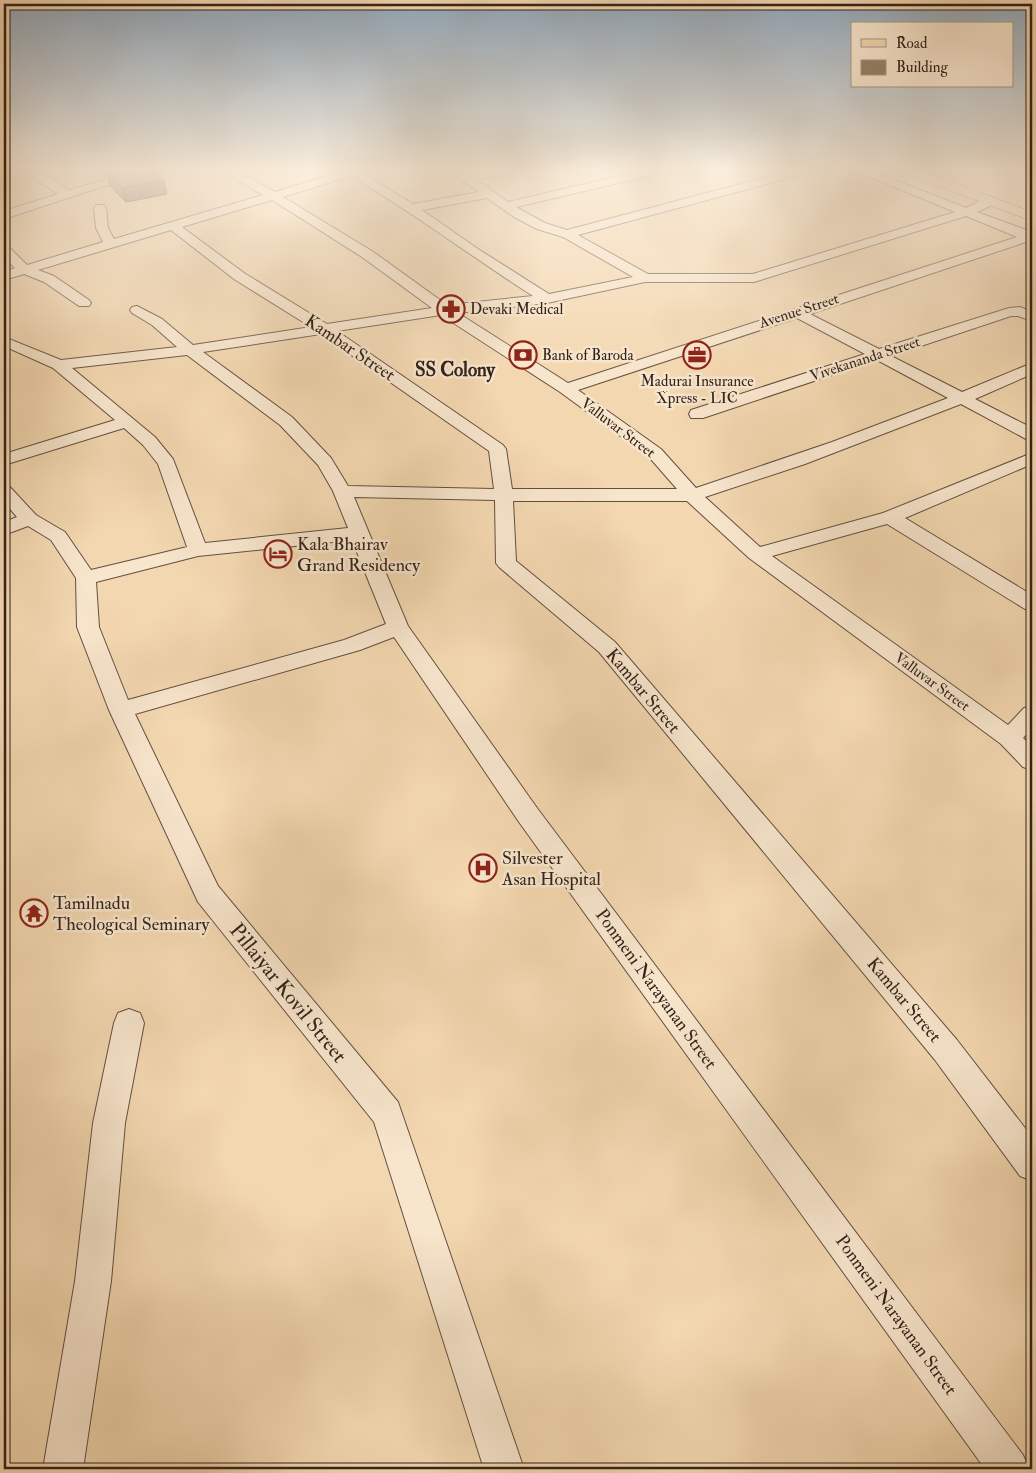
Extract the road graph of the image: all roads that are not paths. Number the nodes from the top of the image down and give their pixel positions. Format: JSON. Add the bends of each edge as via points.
{"nodes":[{"id":1,"x":107,"y":238,"type":"edge"},
{"id":2,"x":130,"y":238,"type":"edge"},
{"id":3,"x":189,"y":238,"type":"edge"},
{"id":4,"x":341,"y":238,"type":"edge"},
{"id":5,"x":453,"y":238,"type":"edge"},
{"id":6,"x":574,"y":238,"type":"edge"},
{"id":7,"x":885,"y":238,"type":"edge"},
{"id":8,"x":1029,"y":238,"type":"edge"},
{"id":9,"x":110,"y":244,"type":"junction"},
{"id":10,"x":4,"y":250,"type":"edge"},
{"id":11,"x":24,"y":270,"type":"junction"},
{"id":12,"x":4,"y":276,"type":"edge"},
{"id":13,"x":644,"y":278,"type":"junction"},
{"id":14,"x":547,"y":299,"type":"junction"},
{"id":15,"x":84,"y":302,"type":"dead end"},
{"id":16,"x":138,"y":310,"type":"dead end"},
{"id":17,"x":444,"y":310,"type":"junction"},
{"id":18,"x":796,"y":312,"type":"junction"},
{"id":19,"x":1032,"y":317,"type":"edge"},
{"id":20,"x":324,"y":328,"type":"junction"},
{"id":21,"x":7,"y":346,"type":"edge"},
{"id":22,"x":190,"y":350,"type":"junction"},
{"id":23,"x":878,"y":354,"type":"junction"},
{"id":24,"x":59,"y":365,"type":"junction"},
{"id":25,"x":1032,"y":368,"type":"edge"},
{"id":26,"x":566,"y":389,"type":"junction"},
{"id":27,"x":965,"y":398,"type":"junction"},
{"id":28,"x":697,"y":414,"type":"dead end"},
{"id":29,"x":127,"y":422,"type":"junction"},
{"id":30,"x":1032,"y":435,"type":"edge"},
{"id":31,"x":1032,"y":458,"type":"edge"},
{"id":32,"x":4,"y":460,"type":"edge"},
{"id":33,"x":342,"y":491,"type":"junction"},
{"id":34,"x":4,"y":492,"type":"edge"},
{"id":35,"x":504,"y":495,"type":"junction"},
{"id":36,"x":692,"y":495,"type":"junction"},
{"id":37,"x":890,"y":517,"type":"junction"},
{"id":38,"x":16,"y":524,"type":"edge"},
{"id":39,"x":360,"y":533,"type":"junction"},
{"id":40,"x":198,"y":550,"type":"junction"},
{"id":41,"x":756,"y":554,"type":"junction"},
{"id":42,"x":86,"y":578,"type":"junction"},
{"id":43,"x":1032,"y":604,"type":"edge"},
{"id":44,"x":398,"y":627,"type":"junction"},
{"id":45,"x":121,"y":710,"type":"junction"},
{"id":46,"x":1032,"y":714,"type":"edge"},
{"id":47,"x":1009,"y":738,"type":"junction"},
{"id":48,"x":1032,"y":760,"type":"edge"},
{"id":49,"x":130,"y":1023,"type":"dead end"},
{"id":50,"x":1032,"y":1164,"type":"edge"},
{"id":51,"x":63,"y":1469,"type":"edge"},
{"id":52,"x":504,"y":1469,"type":"edge"},
{"id":53,"x":1009,"y":1469,"type":"edge"}],
"edges":[{"from":1,"to":9,"type":"street"},
{"from":2,"to":9,"type":"street"},
{"from":3,"to":20,"type":"street","name":"Kambar Street","via":[[239,276]]},
{"from":4,"to":17,"type":"street","name":"Valluvar Street"},
{"from":5,"to":14,"type":"street"},
{"from":6,"to":13,"type":"street"},
{"from":7,"to":13,"type":"street","via":[[754,278]]},
{"from":8,"to":18,"type":"street","name":"Avenue Street"},
{"from":9,"to":11,"type":"street"},
{"from":10,"to":11,"type":"street"},
{"from":11,"to":12,"type":"street"},
{"from":11,"to":15,"type":"street","via":[[49,279]]},
{"from":13,"to":14,"type":"street"},
{"from":14,"to":17,"type":"street"},
{"from":16,"to":22,"type":"street","name":"Ponmeni Narayanan Street"},
{"from":17,"to":20,"type":"street"},
{"from":17,"to":26,"type":"street","name":"Valluvar Street"},
{"from":18,"to":23,"type":"street"},
{"from":18,"to":26,"type":"street","name":"Avenue Street"},
{"from":19,"to":23,"type":"street","name":"Vivekananda Street","via":[[1020,311],[1009,312]]},
{"from":20,"to":22,"type":"street"},
{"from":20,"to":35,"type":"street","name":"Kambar Street","via":[[496,449]]},
{"from":21,"to":24,"type":"street"},
{"from":22,"to":24,"type":"street"},
{"from":22,"to":33,"type":"street","name":"Ponmeni Narayanan Street","via":[[286,421],[325,462]]},
{"from":23,"to":27,"type":"street"},
{"from":23,"to":28,"type":"street","name":"Vivekananda Street"},
{"from":24,"to":29,"type":"street"},
{"from":25,"to":27,"type":"street"},
{"from":26,"to":36,"type":"street","name":"Valluvar Street","via":[[655,453]]},
{"from":27,"to":30,"type":"street"},
{"from":27,"to":36,"type":"street","via":[[883,430]]},
{"from":29,"to":32,"type":"street"},
{"from":29,"to":40,"type":"street","via":[[150,441],[168,463]]},
{"from":31,"to":37,"type":"street"},
{"from":33,"to":35,"type":"street"},
{"from":33,"to":39,"type":"street","name":"Ponmeni Narayanan Street"},
{"from":34,"to":38,"type":"street"},
{"from":35,"to":36,"type":"street"},
{"from":35,"to":50,"type":"street","name":"Kambar Street","via":[[506,563],[607,647],[946,1050]]},
{"from":36,"to":41,"type":"street","name":"Valluvar Street"},
{"from":37,"to":41,"type":"street"},
{"from":37,"to":43,"type":"street"},
{"from":38,"to":42,"type":"street","via":[[58,536]]},
{"from":39,"to":40,"type":"street"},
{"from":39,"to":44,"type":"street","name":"Ponmeni Narayanan Street"},
{"from":40,"to":42,"type":"street"},
{"from":41,"to":47,"type":"street","name":"Valluvar Street"},
{"from":42,"to":45,"type":"street","name":"Pillaiyar Kovil Street","via":[[88,628]]},
{"from":44,"to":45,"type":"street","via":[[352,645]]},
{"from":44,"to":53,"type":"street","name":"Ponmeni Narayanan Street","via":[[528,815]]},
{"from":45,"to":52,"type":"street","name":"Pillaiyar Kovil Street","via":[[208,894],[387,1113]]},
{"from":46,"to":47,"type":"street"},
{"from":47,"to":48,"type":"street","name":"Valluvar Street"},
{"from":49,"to":51,"type":"street","via":[[109,1124],[93,1281]]}]}
